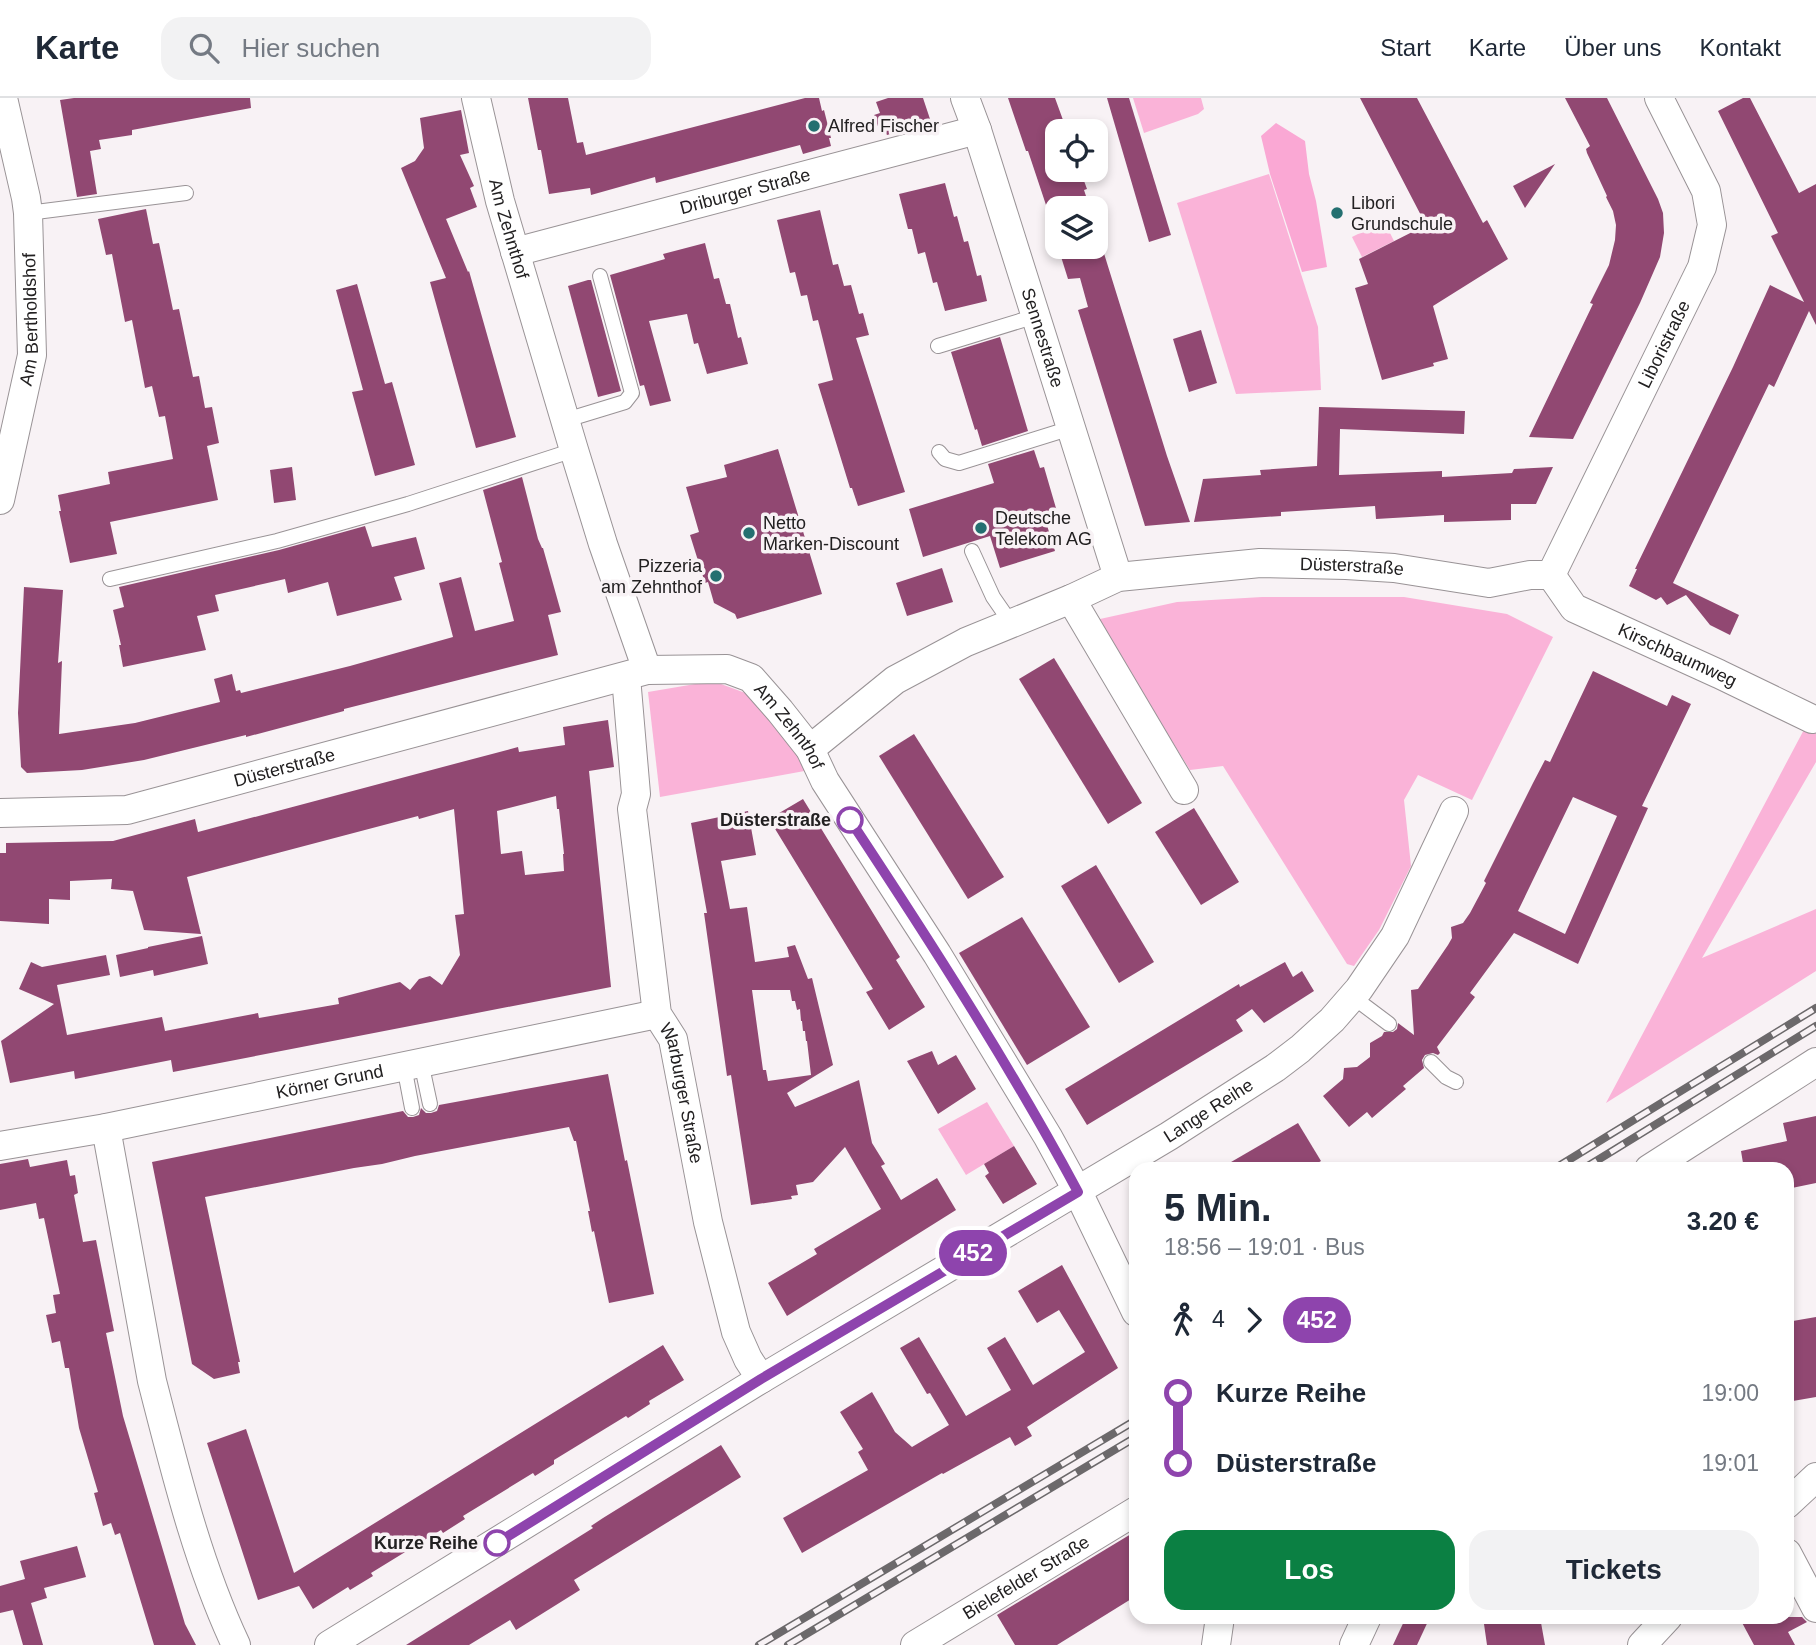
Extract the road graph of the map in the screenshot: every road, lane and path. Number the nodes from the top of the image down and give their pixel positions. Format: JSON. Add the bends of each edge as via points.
{"nodes":[{"id":1,"x":4,"y":98,"type":"edge"},
{"id":2,"x":476,"y":98,"type":"edge"},
{"id":3,"x":965,"y":98,"type":"edge"},
{"id":4,"x":1667,"y":101,"type":"edge"},
{"id":5,"x":977,"y":130,"type":"junction"},
{"id":6,"x":186,"y":193,"type":"dead end"},
{"id":7,"x":28,"y":213,"type":"junction"},
{"id":8,"x":515,"y":252,"type":"junction"},
{"id":9,"x":600,"y":276,"type":"dead end"},
{"id":10,"x":1036,"y":316,"type":"junction"},
{"id":11,"x":938,"y":346,"type":"dead end"},
{"id":12,"x":566,"y":420,"type":"junction"},
{"id":13,"x":1071,"y":428,"type":"junction"},
{"id":14,"x":574,"y":450,"type":"junction"},
{"id":15,"x":939,"y":452,"type":"dead end"},
{"id":16,"x":0,"y":500,"type":"edge"},
{"id":17,"x":972,"y":551,"type":"dead end"},
{"id":18,"x":1551,"y":575,"type":"junction"},
{"id":19,"x":1118,"y":578,"type":"junction"},
{"id":20,"x":110,"y":579,"type":"dead end"},
{"id":21,"x":1071,"y":599,"type":"junction"},
{"id":22,"x":1012,"y":623,"type":"junction"},
{"id":23,"x":636,"y":673,"type":"junction"},
{"id":24,"x":1814,"y":720,"type":"edge"},
{"id":25,"x":810,"y":749,"type":"junction"},
{"id":26,"x":1184,"y":790,"type":"dead end"},
{"id":27,"x":1454,"y":811,"type":"dead end"},
{"id":28,"x":0,"y":813,"type":"edge"},
{"id":29,"x":1353,"y":997,"type":"junction"},
{"id":30,"x":657,"y":1014,"type":"junction"},
{"id":31,"x":1389,"y":1024,"type":"dead end"},
{"id":32,"x":1431,"y":1062,"type":"dead end"},
{"id":33,"x":1816,"y":1062,"type":"edge"},
{"id":34,"x":412,"y":1064,"type":"junction"},
{"id":35,"x":1457,"y":1082,"type":"dead end"},
{"id":36,"x":430,"y":1104,"type":"dead end"},
{"id":37,"x":412,"y":1108,"type":"dead end"},
{"id":38,"x":106,"y":1128,"type":"junction"},
{"id":39,"x":0,"y":1146,"type":"edge"},
{"id":40,"x":1660,"y":1162,"type":"edge"},
{"id":41,"x":1078,"y":1192,"type":"junction"},
{"id":42,"x":1129,"y":1298,"type":"edge"},
{"id":43,"x":761,"y":1379,"type":"junction"},
{"id":44,"x":1816,"y":1477,"type":"edge"},
{"id":45,"x":1794,"y":1497,"type":"edge"},
{"id":46,"x":1129,"y":1515,"type":"edge"},
{"id":47,"x":1794,"y":1566,"type":"edge"},
{"id":48,"x":1816,"y":1608,"type":"edge"},
{"id":49,"x":1219,"y":1624,"type":"edge"},
{"id":50,"x":1364,"y":1624,"type":"edge"},
{"id":51,"x":1662,"y":1624,"type":"edge"},
{"id":52,"x":236,"y":1645,"type":"edge"},
{"id":53,"x":329,"y":1645,"type":"edge"},
{"id":54,"x":915,"y":1645,"type":"edge"},
{"id":55,"x":1216,"y":1645,"type":"edge"},
{"id":56,"x":1354,"y":1645,"type":"edge"},
{"id":57,"x":1642,"y":1645,"type":"edge"}],
"edges":[{"from":1,"to":7,"type":"street","name":"Am Bertholdshof"},
{"from":2,"to":8,"type":"street","name":"Am Zehnthof"},
{"from":3,"to":5,"type":"street","name":"Sennestraße"},
{"from":4,"to":18,"type":"street","name":"Liboristraße","via":[[1706,191],[1712,225],[1702,267]]},
{"from":5,"to":8,"type":"street","name":"Driburger Straße"},
{"from":5,"to":10,"type":"street","name":"Sennestraße"},
{"from":6,"to":7,"type":"lane"},
{"from":7,"to":16,"type":"street","name":"Am Bertholdshof","via":[[32,355]]},
{"from":8,"to":12,"type":"street","name":"Am Zehnthof"},
{"from":9,"to":12,"type":"lane","via":[[632,393],[625,402]]},
{"from":10,"to":11,"type":"lane"},
{"from":10,"to":13,"type":"street","name":"Sennestraße"},
{"from":12,"to":14,"type":"street","name":"Am Zehnthof"},
{"from":13,"to":15,"type":"lane","via":[[959,463]]},
{"from":13,"to":19,"type":"street","name":"Sennestraße"},
{"from":14,"to":20,"type":"lane","via":[[277,541]]},
{"from":14,"to":23,"type":"street","name":"Am Zehnthof"},
{"from":17,"to":22,"type":"lane","via":[[993,597]]},
{"from":18,"to":19,"type":"street","name":"Düsterstraße","via":[[1489,583],[1394,568],[1260,563]]},
{"from":18,"to":24,"type":"street","name":"Kirschbaumweg","via":[[1574,608]]},
{"from":19,"to":21,"type":"street","name":"Düsterstraße"},
{"from":21,"to":22,"type":"street","name":"Düsterstraße"},
{"from":21,"to":26,"type":"street"},
{"from":22,"to":25,"type":"street","name":"Düsterstraße","via":[[895,680]]},
{"from":23,"to":25,"type":"street","name":"Am Zehnthof","via":[[727,669],[751,678]]},
{"from":23,"to":28,"type":"street","name":"Düsterstraße","via":[[127,810]]},
{"from":23,"to":30,"type":"street","name":"Warburger Straße","via":[[636,794],[632,809]]},
{"from":25,"to":41,"type":"street","name":"Am Zehnthof","via":[[825,781],[937,954]]},
{"from":27,"to":29,"type":"street","name":"Lange Reihe","via":[[1395,936]]},
{"from":29,"to":31,"type":"lane"},
{"from":29,"to":41,"type":"street","name":"Lange Reihe","via":[[1275,1068]]},
{"from":30,"to":34,"type":"street","name":"Körner Grund"},
{"from":30,"to":43,"type":"street","name":"Warburger Straße","via":[[673,1039],[708,1222],[736,1332]]},
{"from":32,"to":35,"type":"lane"},
{"from":33,"to":40,"type":"street"},
{"from":34,"to":36,"type":"lane"},
{"from":34,"to":37,"type":"lane"},
{"from":34,"to":38,"type":"street","name":"Körner Grund"},
{"from":38,"to":39,"type":"street","name":"Körner Grund"},
{"from":38,"to":52,"type":"street","via":[[157,1401],[194,1536]]},
{"from":41,"to":42,"type":"street","name":"Am Zehnthof"},
{"from":41,"to":43,"type":"street","name":"Lange Reihe"},
{"from":43,"to":53,"type":"street","name":"Lange Reihe"},
{"from":44,"to":45,"type":"street"},
{"from":46,"to":54,"type":"street","name":"Bielefelder Straße"},
{"from":47,"to":48,"type":"street"},
{"from":49,"to":55,"type":"street"},
{"from":50,"to":56,"type":"street"},
{"from":51,"to":57,"type":"street"}]}
